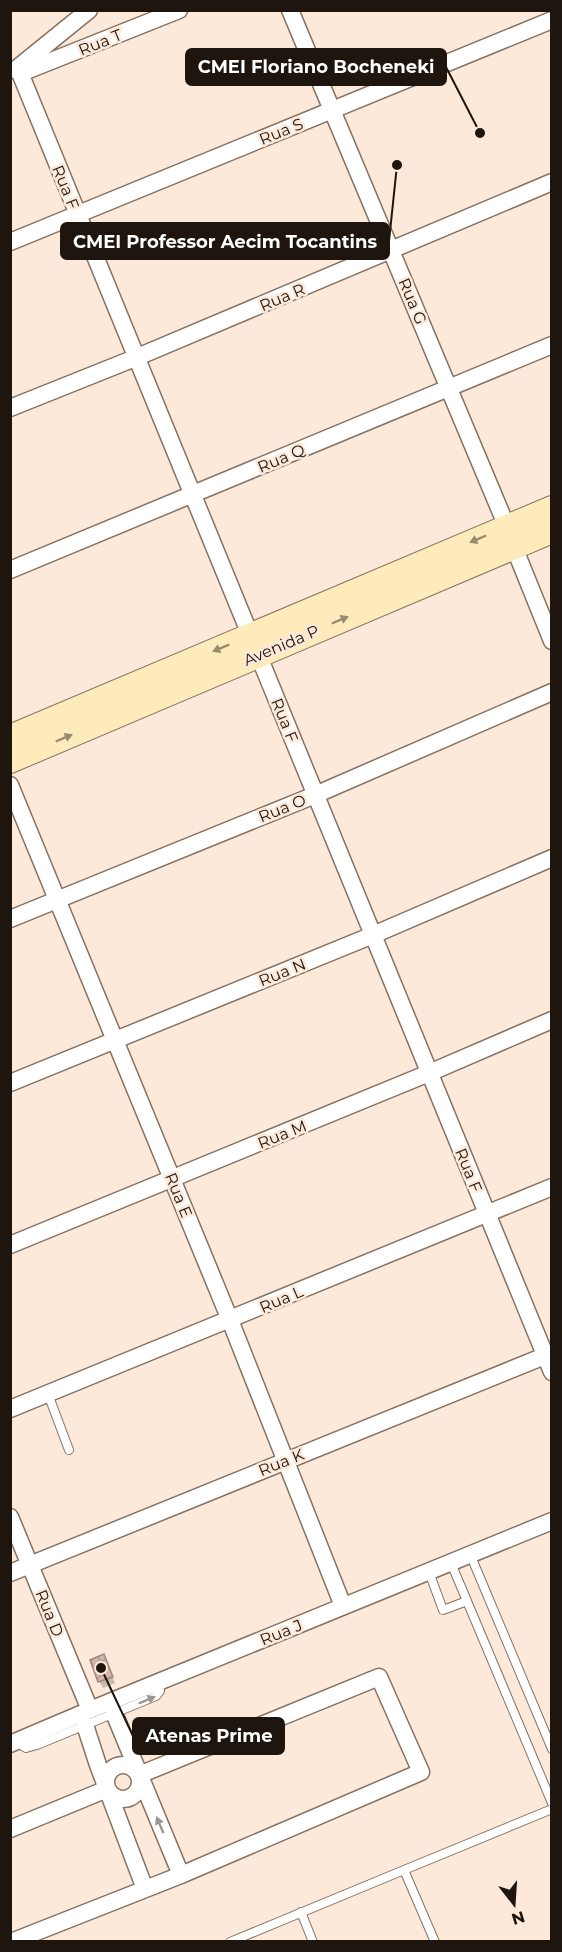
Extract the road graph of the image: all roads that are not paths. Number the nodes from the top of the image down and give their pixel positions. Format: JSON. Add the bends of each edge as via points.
{"nodes":[{"id":1,"x":179,"y":10,"type":"edge"},
{"id":2,"x":290,"y":10,"type":"edge"},
{"id":3,"x":81,"y":13,"type":"edge"},
{"id":4,"x":552,"y":20,"type":"edge"},
{"id":5,"x":17,"y":72,"type":"edge"},
{"id":6,"x":331,"y":111,"type":"junction"},
{"id":7,"x":552,"y":182,"type":"edge"},
{"id":8,"x":77,"y":215,"type":"junction"},
{"id":9,"x":10,"y":242,"type":"edge"},
{"id":10,"x":392,"y":251,"type":"junction"},
{"id":11,"x":552,"y":345,"type":"edge"},
{"id":12,"x":135,"y":358,"type":"junction"},
{"id":13,"x":449,"y":388,"type":"junction"},
{"id":14,"x":10,"y":408,"type":"edge"},
{"id":15,"x":192,"y":495,"type":"junction"},
{"id":16,"x":552,"y":508,"type":"edge"},
{"id":17,"x":552,"y":531,"type":"edge"},
{"id":18,"x":510,"y":537,"type":"junction"},
{"id":19,"x":10,"y":570,"type":"edge"},
{"id":20,"x":552,"y":641,"type":"edge"},
{"id":21,"x":255,"y":645,"type":"junction"},
{"id":22,"x":552,"y":692,"type":"edge"},
{"id":23,"x":10,"y":737,"type":"edge"},
{"id":24,"x":10,"y":761,"type":"edge"},
{"id":25,"x":10,"y":785,"type":"edge"},
{"id":26,"x":315,"y":795,"type":"junction"},
{"id":27,"x":552,"y":858,"type":"edge"},
{"id":28,"x":56,"y":900,"type":"junction"},
{"id":29,"x":10,"y":919,"type":"edge"},
{"id":30,"x":373,"y":935,"type":"junction"},
{"id":31,"x":552,"y":1020,"type":"edge"},
{"id":32,"x":115,"y":1040,"type":"junction"},
{"id":33,"x":429,"y":1073,"type":"junction"},
{"id":34,"x":10,"y":1083,"type":"edge"},
{"id":35,"x":173,"y":1179,"type":"junction"},
{"id":36,"x":552,"y":1187,"type":"edge"},
{"id":37,"x":487,"y":1214,"type":"junction"},
{"id":38,"x":10,"y":1245,"type":"edge"},
{"id":39,"x":230,"y":1320,"type":"junction"},
{"id":40,"x":548,"y":1354,"type":"edge"},
{"id":41,"x":552,"y":1372,"type":"edge"},
{"id":42,"x":48,"y":1394,"type":"junction"},
{"id":43,"x":10,"y":1409,"type":"edge"},
{"id":44,"x":69,"y":1450,"type":"dead end"},
{"id":45,"x":285,"y":1460,"type":"junction"},
{"id":46,"x":10,"y":1517,"type":"edge"},
{"id":47,"x":552,"y":1521,"type":"edge"},
{"id":48,"x":470,"y":1554,"type":"junction"},
{"id":49,"x":451,"y":1563,"type":"junction"},
{"id":50,"x":30,"y":1565,"type":"junction"},
{"id":51,"x":429,"y":1572,"type":"junction"},
{"id":52,"x":10,"y":1573,"type":"edge"},
{"id":53,"x":467,"y":1601,"type":"junction"},
{"id":54,"x":343,"y":1606,"type":"junction"},
{"id":55,"x":159,"y":1682,"type":"junction"},
{"id":56,"x":114,"y":1713,"type":"junction"},
{"id":57,"x":88,"y":1717,"type":"junction"},
{"id":58,"x":13,"y":1743,"type":"edge"},
{"id":59,"x":552,"y":1749,"type":"edge"},
{"id":60,"x":139,"y":1775,"type":"junction"},
{"id":61,"x":106,"y":1789,"type":"junction"},
{"id":62,"x":552,"y":1803,"type":"edge"},
{"id":63,"x":552,"y":1809,"type":"edge"},
{"id":64,"x":10,"y":1829,"type":"edge"},
{"id":65,"x":404,"y":1870,"type":"junction"},
{"id":66,"x":181,"y":1875,"type":"junction"},
{"id":67,"x":145,"y":1889,"type":"junction"},
{"id":68,"x":301,"y":1912,"type":"junction"},
{"id":69,"x":11,"y":1941,"type":"edge"},
{"id":70,"x":230,"y":1941,"type":"edge"},
{"id":71,"x":313,"y":1941,"type":"edge"},
{"id":72,"x":435,"y":1941,"type":"edge"}],
"edges":[{"from":1,"to":5,"type":"street","name":"Rua T"},
{"from":2,"to":6,"type":"street","name":"Rua G"},
{"from":3,"to":5,"type":"street"},
{"from":4,"to":6,"type":"street","name":"Rua S"},
{"from":5,"to":8,"type":"street","name":"Rua F"},
{"from":6,"to":8,"type":"street","name":"Rua S"},
{"from":6,"to":10,"type":"street","name":"Rua G"},
{"from":7,"to":10,"type":"street","name":"Rua R"},
{"from":8,"to":9,"type":"street","name":"Rua S"},
{"from":8,"to":12,"type":"street","name":"Rua F"},
{"from":10,"to":12,"type":"street","name":"Rua R"},
{"from":10,"to":13,"type":"street","name":"Rua G"},
{"from":11,"to":13,"type":"street","name":"Rua Q"},
{"from":12,"to":14,"type":"street","name":"Rua R"},
{"from":12,"to":15,"type":"street","name":"Rua F"},
{"from":13,"to":15,"type":"street","name":"Rua Q"},
{"from":13,"to":18,"type":"street","name":"Rua G"},
{"from":15,"to":19,"type":"street","name":"Rua Q"},
{"from":15,"to":21,"type":"street","name":"Rua F"},
{"from":16,"to":18,"type":"street","name":"Avenida P"},
{"from":17,"to":18,"type":"street","name":"Avenida P"},
{"from":18,"to":20,"type":"street","name":"Rua G"},
{"from":18,"to":21,"type":"street","name":"Avenida P"},
{"from":21,"to":23,"type":"street","name":"Avenida P","one_way":true},
{"from":24,"to":21,"type":"street","name":"Avenida P","one_way":true},
{"from":21,"to":26,"type":"street","name":"Rua F"},
{"from":22,"to":26,"type":"street","name":"Rua O"},
{"from":25,"to":28,"type":"street","name":"Rua E"},
{"from":26,"to":28,"type":"street","name":"Rua O"},
{"from":26,"to":30,"type":"street","name":"Rua F"},
{"from":27,"to":30,"type":"street","name":"Rua N"},
{"from":28,"to":29,"type":"street","name":"Rua O"},
{"from":28,"to":32,"type":"street","name":"Rua E"},
{"from":30,"to":32,"type":"street","name":"Rua N"},
{"from":30,"to":33,"type":"street","name":"Rua F"},
{"from":31,"to":33,"type":"street","name":"Rua M"},
{"from":32,"to":34,"type":"street","name":"Rua N"},
{"from":32,"to":35,"type":"street","name":"Rua E"},
{"from":33,"to":35,"type":"street","name":"Rua M"},
{"from":33,"to":37,"type":"street","name":"Rua F"},
{"from":35,"to":38,"type":"street","name":"Rua M"},
{"from":35,"to":39,"type":"street","name":"Rua E"},
{"from":36,"to":37,"type":"street","name":"Rua L"},
{"from":37,"to":39,"type":"street","name":"Rua L"},
{"from":37,"to":40,"type":"street","name":"Rua F"},
{"from":39,"to":42,"type":"street","name":"Rua L"},
{"from":39,"to":45,"type":"street","name":"Rua E"},
{"from":40,"to":41,"type":"street","name":"Rua F"},
{"from":40,"to":45,"type":"street","name":"Rua K"},
{"from":42,"to":43,"type":"street","name":"Rua L"},
{"from":42,"to":44,"type":"lane"},
{"from":45,"to":50,"type":"street","name":"Rua K"},
{"from":45,"to":54,"type":"street","name":"Rua E"},
{"from":46,"to":50,"type":"street","name":"Rua D"},
{"from":47,"to":48,"type":"street","name":"Rua J"},
{"from":48,"to":49,"type":"street","name":"Rua J"},
{"from":48,"to":59,"type":"lane"},
{"from":49,"to":51,"type":"street","name":"Rua J"},
{"from":49,"to":53,"type":"lane"},
{"from":50,"to":52,"type":"street","name":"Rua K"},
{"from":50,"to":57,"type":"street","name":"Rua D"},
{"from":51,"to":53,"type":"lane","via":[[443,1610]]},
{"from":51,"to":54,"type":"street","name":"Rua J"},
{"from":53,"to":62,"type":"lane"},
{"from":54,"to":55,"type":"street","name":"Rua J"},
{"from":56,"to":55,"type":"lane","one_way":true,"via":[[156,1696]]},
{"from":55,"to":57,"type":"street","name":"Rua J"},
{"from":56,"to":57,"type":"lane"},
{"from":56,"to":60,"type":"street"},
{"from":57,"to":58,"type":"street","name":"Rua J"},
{"from":57,"to":61,"type":"street","name":"Rua D"},
{"from":60,"to":61,"type":"street","via":[[139,1787],[126,1799],[115,1797]]},
{"from":60,"to":61,"type":"street","via":[[132,1767],[116,1766],[105,1778]]},
{"from":66,"to":60,"type":"street","one_way":true},
{"from":60,"to":66,"type":"street","via":[[379,1677],[421,1772]]},
{"from":61,"to":64,"type":"street"},
{"from":61,"to":67,"type":"street","name":"Rua D"},
{"from":63,"to":65,"type":"lane"},
{"from":65,"to":68,"type":"lane"},
{"from":65,"to":72,"type":"lane"},
{"from":66,"to":67,"type":"street"},
{"from":67,"to":69,"type":"street"},
{"from":68,"to":70,"type":"lane"},
{"from":68,"to":71,"type":"lane"}]}
